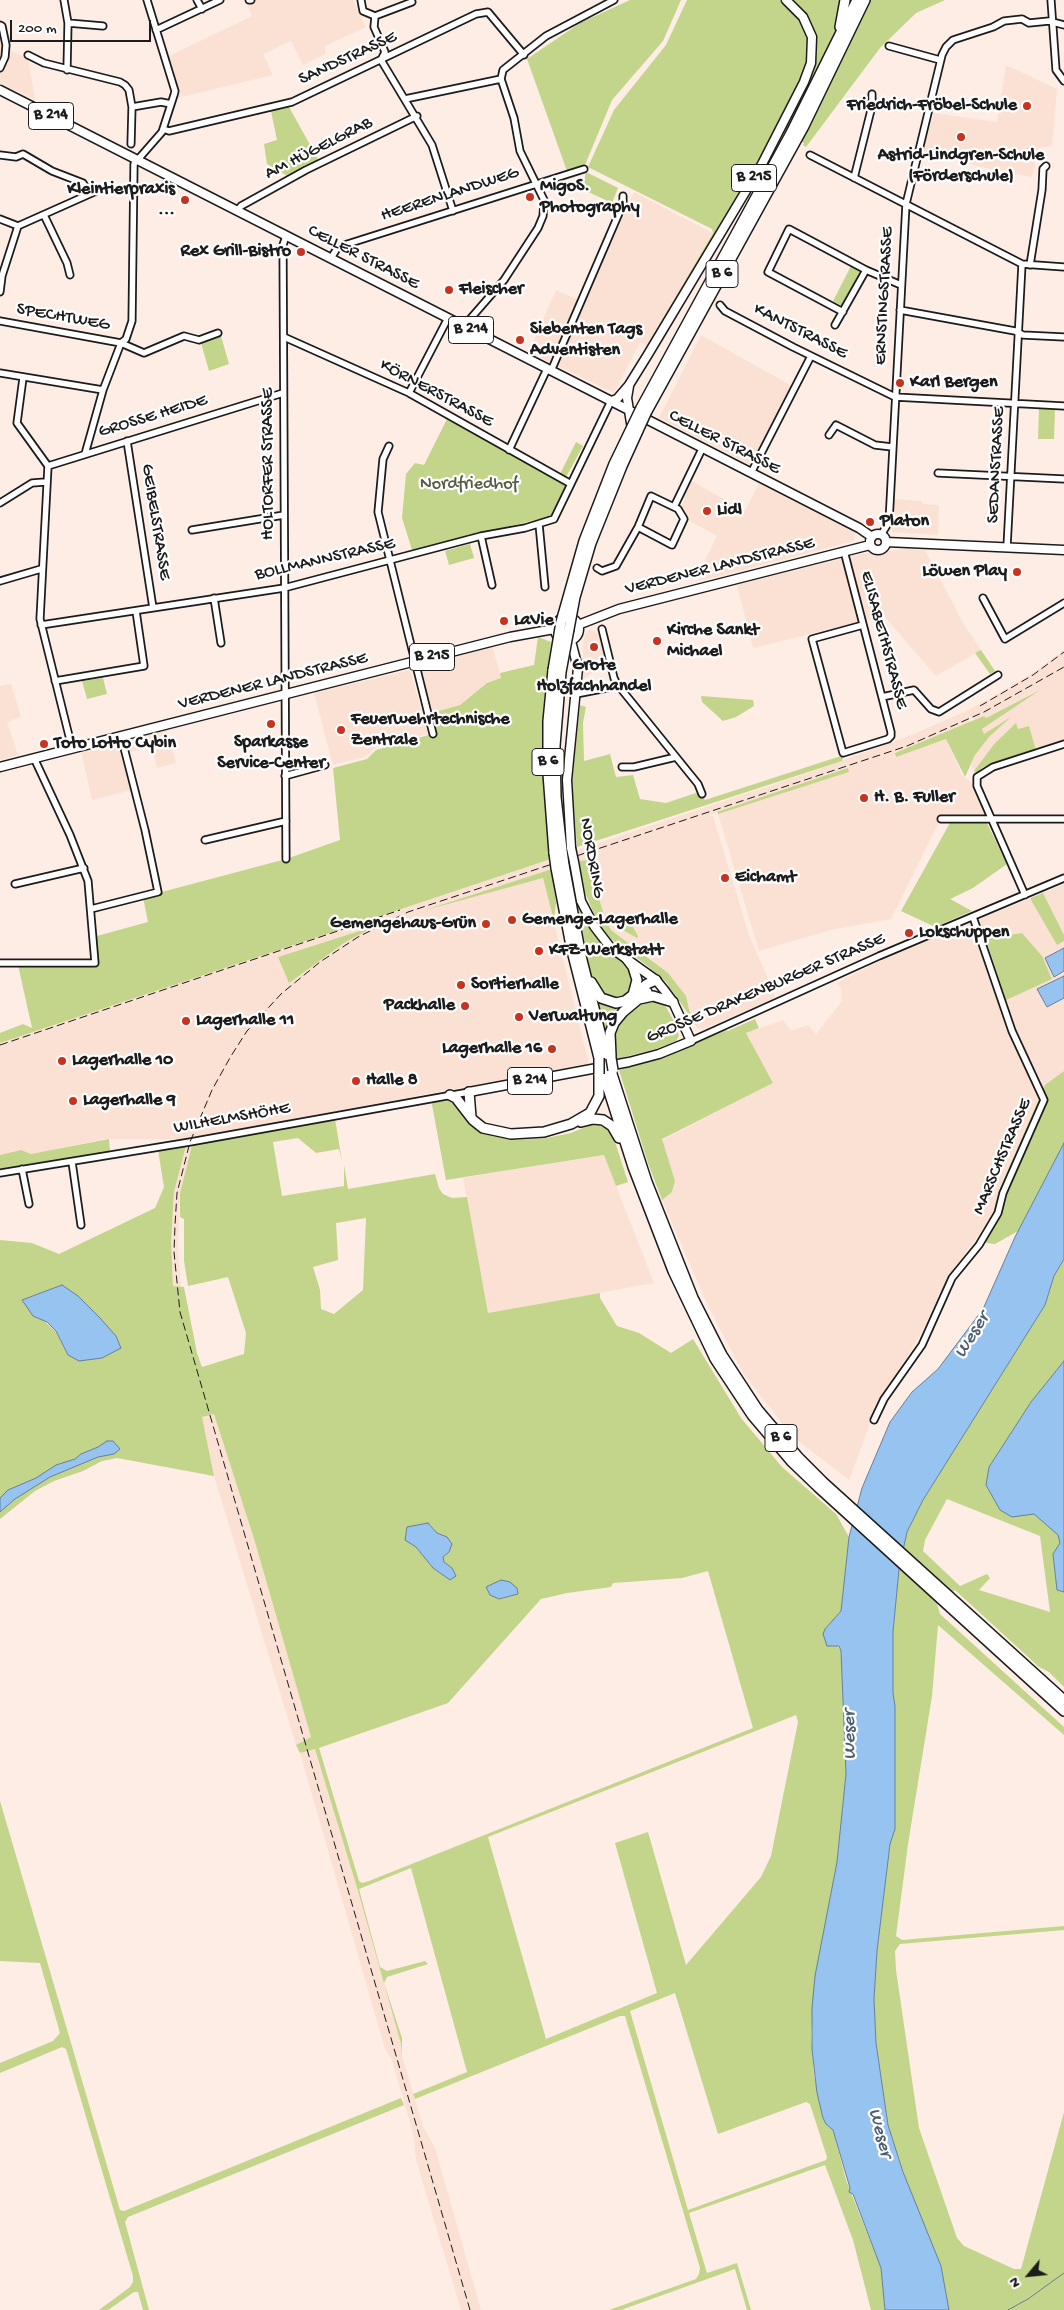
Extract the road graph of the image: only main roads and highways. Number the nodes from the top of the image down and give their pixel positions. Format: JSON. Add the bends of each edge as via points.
{"nodes":[{"id":1,"x":786,"y":0,"type":"edge"},
{"id":2,"x":845,"y":0,"type":"edge"},
{"id":3,"x":863,"y":0,"type":"edge"},
{"id":4,"x":837,"y":42,"type":"junction"},
{"id":5,"x":0,"y":90,"type":"edge"},
{"id":6,"x":629,"y":385,"type":"junction"},
{"id":7,"x":611,"y":400,"type":"junction"},
{"id":8,"x":644,"y":409,"type":"junction"},
{"id":9,"x":629,"y":410,"type":"junction"},
{"id":10,"x":883,"y":539,"type":"junction"},
{"id":11,"x":871,"y":541,"type":"junction"},
{"id":12,"x":1064,"y":550,"type":"edge"},
{"id":13,"x":566,"y":616,"type":"junction"},
{"id":14,"x":578,"y":625,"type":"junction"},
{"id":15,"x":554,"y":629,"type":"junction"},
{"id":16,"x":571,"y":641,"type":"junction"},
{"id":17,"x":0,"y":767,"type":"edge"},
{"id":18,"x":563,"y":850,"type":"junction"},
{"id":19,"x":560,"y":867,"type":"junction"},
{"id":20,"x":581,"y":956,"type":"junction"},
{"id":21,"x":627,"y":959,"type":"junction"},
{"id":22,"x":656,"y":980,"type":"junction"},
{"id":23,"x":635,"y":998,"type":"junction"},
{"id":24,"x":673,"y":1002,"type":"junction"},
{"id":25,"x":691,"y":1041,"type":"joint"},
{"id":26,"x":606,"y":1059,"type":"junction"},
{"id":27,"x":607,"y":1072,"type":"junction"},
{"id":28,"x":469,"y":1092,"type":"joint"},
{"id":29,"x":450,"y":1095,"type":"road end"},
{"id":30,"x":471,"y":1117,"type":"junction"},
{"id":31,"x":571,"y":1124,"type":"junction"},
{"id":32,"x":626,"y":1142,"type":"junction"},
{"id":33,"x":950,"y":1602,"type":"junction"},
{"id":34,"x":1064,"y":1700,"type":"edge"},
{"id":35,"x":1064,"y":1711,"type":"edge"}],
"edges":[{"from":1,"to":6,"type":"main road","number":"B 215","via":[[803,17],[812,37],[812,63],[762,164]]},
{"from":2,"to":4,"type":"highway"},
{"from":3,"to":4,"type":"highway","number":"B 6"},
{"from":3,"to":8,"type":"highway","number":"B 6","via":[[804,126]]},
{"from":4,"to":8,"type":"highway","number":"B 6"},
{"from":5,"to":7,"type":"main road","name":"CELLER STRASSE","number":"B 214"},
{"from":6,"to":7,"type":"main road","via":[[617,399]]},
{"from":6,"to":9,"type":"main road"},
{"from":7,"to":9,"type":"main road","name":"CELLER STRASSE","number":"B 214"},
{"from":8,"to":18,"type":"highway","number":"B 6","bridge":true,"via":[[591,544],[557,671],[548,721],[548,774]]},
{"from":9,"to":11,"type":"main road","name":"CELLER STRASSE","via":[[859,528]]},
{"from":9,"to":13,"type":"main road","via":[[633,424],[628,442],[588,539]]},
{"from":10,"to":11,"type":"main road"},
{"from":10,"to":11,"type":"main road","via":[[884,547],[878,550],[873,548]]},
{"from":10,"to":12,"type":"main road"},
{"from":11,"to":14,"type":"main road","name":"VERDENER LANDSTRASSE","via":[[844,551],[619,609]]},
{"from":13,"to":14,"type":"main road"},
{"from":13,"to":15,"type":"main road","via":[[557,621]]},
{"from":14,"to":16,"type":"main road","via":[[577,636]]},
{"from":15,"to":16,"type":"main road","via":[[560,639]]},
{"from":15,"to":17,"type":"main road","name":"VERDENER LANDSTRASSE","number":"B 215","via":[[414,661]]},
{"from":16,"to":18,"type":"main road","name":"NORDRING","via":[[578,668]]},
{"from":18,"to":19,"type":"highway","number":"B 6","bridge":true},
{"from":18,"to":21,"type":"main road","name":"NORDRING","bridge":true,"via":[[574,862],[581,902],[589,919],[606,942]]},
{"from":19,"to":20,"type":"highway","number":"B 6"},
{"from":19,"to":26,"type":"highway","number":"B 6","via":[[572,951]]},
{"from":20,"to":23,"type":"highway","number":"B 6","via":[[593,988],[601,998],[616,1003]]},
{"from":20,"to":26,"type":"highway","number":"B 6"},
{"from":21,"to":22,"type":"main road","name":"NORDRING"},
{"from":21,"to":23,"type":"highway","via":[[637,980]]},
{"from":22,"to":23,"type":"highway","number":"B 6","via":[[647,984]]},
{"from":22,"to":24,"type":"main road","name":"NORDRING"},
{"from":23,"to":24,"type":"highway","via":[[653,996]]},
{"from":23,"to":26,"type":"highway","via":[[614,1022]]},
{"from":24,"to":25,"type":"main road","name":"NORDRING"},
{"from":25,"to":28,"type":"main road","name":"GROSSE DRAKENBURGER STRASSE","number":"B 214","via":[[629,1062]]},
{"from":26,"to":27,"type":"highway","bridge":true},
{"from":26,"to":27,"type":"highway","bridge":true},
{"from":27,"to":31,"type":"highway","via":[[596,1105]]},
{"from":27,"to":32,"type":"highway","number":"B 6"},
{"from":27,"to":32,"type":"highway","number":"B 6","via":[[614,1081]]},
{"from":28,"to":30,"type":"highway"},
{"from":29,"to":30,"type":"highway"},
{"from":30,"to":31,"type":"highway","via":[[483,1128],[511,1134],[544,1132]]},
{"from":31,"to":32,"type":"highway","via":[[602,1120]]},
{"from":32,"to":33,"type":"highway","number":"B 6","via":[[708,1329],[738,1382],[798,1457]]},
{"from":32,"to":33,"type":"highway","number":"B 6","via":[[673,1271],[701,1332],[752,1415],[799,1468]]},
{"from":33,"to":34,"type":"highway","number":"B 6"},
{"from":33,"to":35,"type":"highway","number":"B 6"}]}
